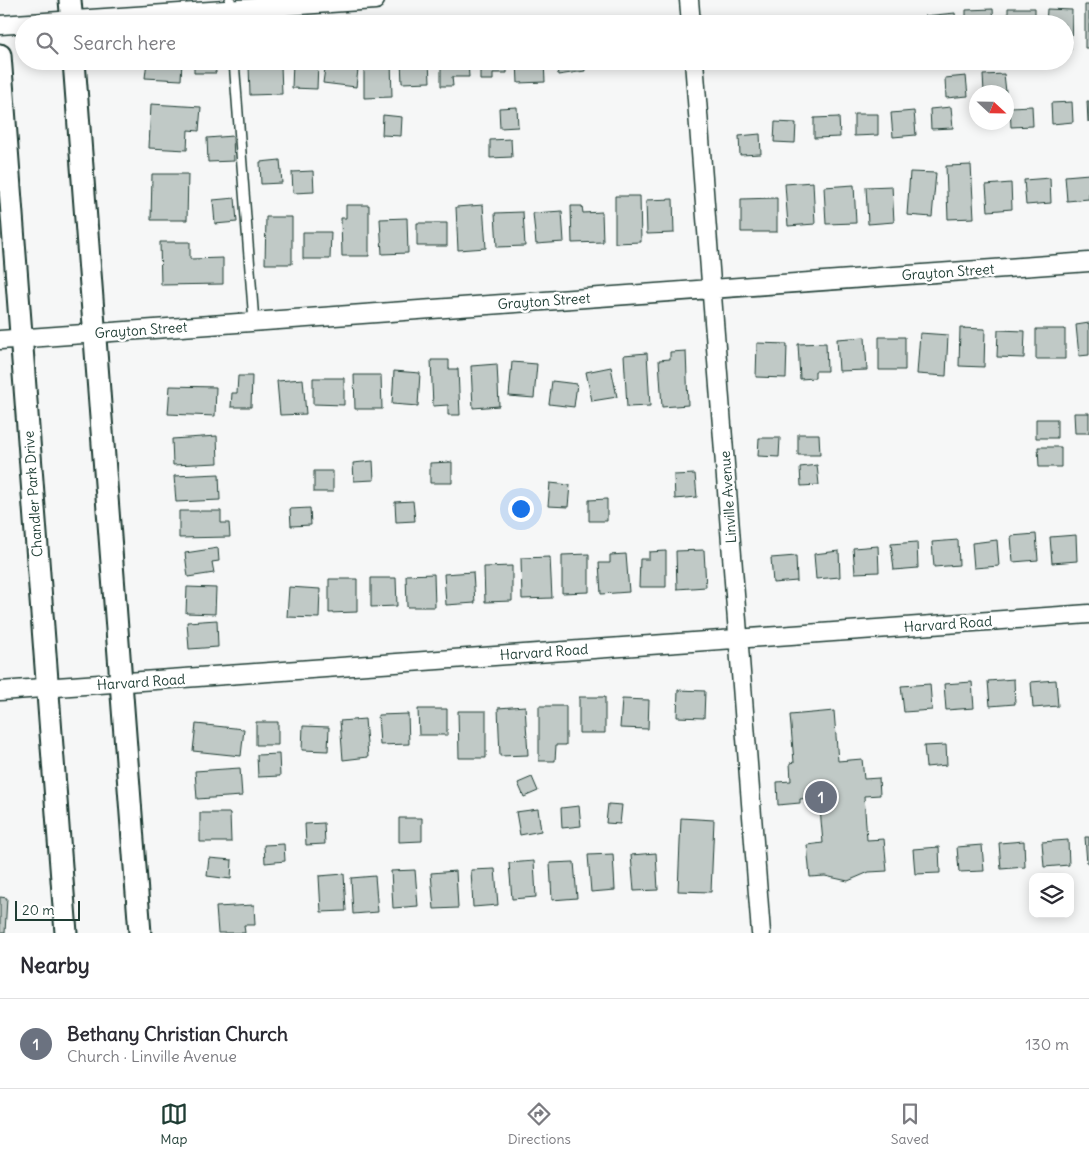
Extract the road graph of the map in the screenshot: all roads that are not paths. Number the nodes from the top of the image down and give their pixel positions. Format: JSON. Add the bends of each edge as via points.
{"nodes":[{"id":1,"x":375,"y":0,"type":"edge"},
{"id":2,"x":689,"y":0,"type":"edge"},
{"id":3,"x":231,"y":11,"type":"edge"},
{"id":4,"x":71,"y":15,"type":"edge"},
{"id":5,"x":690,"y":15,"type":"edge"},
{"id":6,"x":15,"y":23,"type":"edge"},
{"id":7,"x":0,"y":25,"type":"edge"},
{"id":8,"x":0,"y":55,"type":"edge"},
{"id":9,"x":75,"y":70,"type":"edge"},
{"id":10,"x":235,"y":70,"type":"edge"},
{"id":11,"x":695,"y":70,"type":"edge"},
{"id":12,"x":1089,"y":262,"type":"edge"},
{"id":13,"x":712,"y":289,"type":"junction"},
{"id":14,"x":254,"y":322,"type":"junction"},
{"id":15,"x":95,"y":333,"type":"junction"},
{"id":16,"x":10,"y":339,"type":"edge"},
{"id":17,"x":1089,"y":614,"type":"edge"},
{"id":18,"x":738,"y":638,"type":"junction"},
{"id":19,"x":121,"y":683,"type":"junction"},
{"id":20,"x":48,"y":688,"type":"junction"},
{"id":21,"x":0,"y":692,"type":"edge"},
{"id":22,"x":66,"y":933,"type":"edge"},
{"id":23,"x":140,"y":933,"type":"edge"},
{"id":24,"x":761,"y":933,"type":"edge"}],
"edges":[{"from":1,"to":3,"type":"street"},
{"from":2,"to":5,"type":"street"},
{"from":3,"to":4,"type":"street"},
{"from":6,"to":7,"type":"street"},
{"from":8,"to":16,"type":"street","name":"Chandler Park Drive"},
{"from":9,"to":15,"type":"street"},
{"from":10,"to":14,"type":"lane"},
{"from":11,"to":13,"type":"street","name":"Linville Avenue"},
{"from":12,"to":13,"type":"street","name":"Grayton Street"},
{"from":13,"to":14,"type":"street","name":"Grayton Street"},
{"from":13,"to":18,"type":"street","name":"Linville Avenue"},
{"from":14,"to":15,"type":"street","name":"Grayton Street"},
{"from":15,"to":16,"type":"street","name":"Grayton Street"},
{"from":15,"to":19,"type":"street"},
{"from":16,"to":20,"type":"street","name":"Chandler Park Drive"},
{"from":17,"to":18,"type":"street","name":"Harvard Road"},
{"from":18,"to":19,"type":"street","name":"Harvard Road"},
{"from":18,"to":24,"type":"street","name":"Linville Avenue"},
{"from":19,"to":20,"type":"street","name":"Harvard Road"},
{"from":19,"to":23,"type":"street"},
{"from":20,"to":21,"type":"street","name":"Harvard Road"},
{"from":20,"to":22,"type":"street","name":"Chandler Park Drive"}]}
